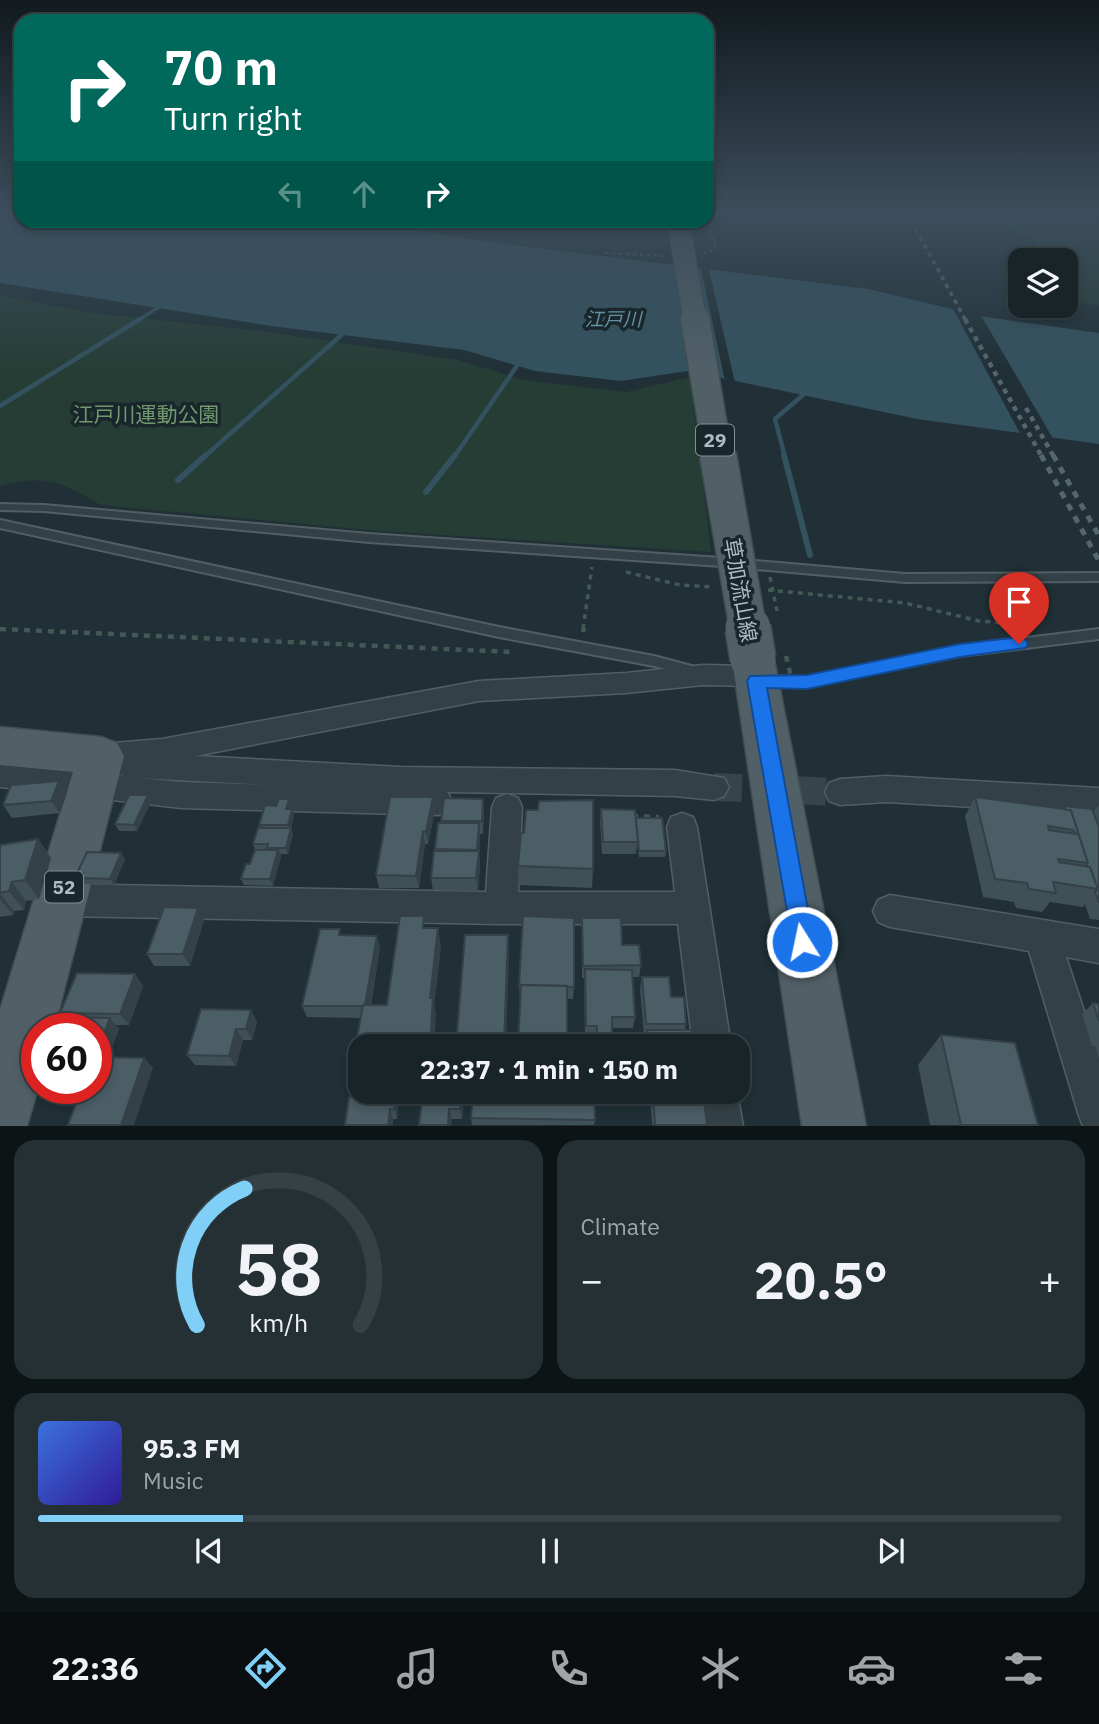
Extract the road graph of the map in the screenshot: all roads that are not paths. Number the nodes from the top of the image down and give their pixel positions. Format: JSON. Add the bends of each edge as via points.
{"nodes":[{"id":1,"x":686,"y":266,"type":"edge"},
{"id":2,"x":0,"y":507,"type":"edge"},
{"id":3,"x":0,"y":524,"type":"edge"},
{"id":4,"x":1099,"y":577,"type":"edge"},
{"id":5,"x":1099,"y":634,"type":"edge"},
{"id":6,"x":755,"y":672,"type":"junction"},
{"id":7,"x":703,"y":674,"type":"junction"},
{"id":8,"x":0,"y":746,"type":"edge"},
{"id":9,"x":97,"y":768,"type":"junction"},
{"id":10,"x":0,"y":775,"type":"edge"},
{"id":11,"x":713,"y":786,"type":"tunnel mouth"},
{"id":12,"x":840,"y":792,"type":"tunnel mouth"},
{"id":13,"x":1099,"y":801,"type":"edge"},
{"id":14,"x":445,"y":802,"type":"edge"},
{"id":15,"x":501,"y":807,"type":"dead end"},
{"id":16,"x":682,"y":827,"type":"road end"},
{"id":17,"x":60,"y":900,"type":"junction"},
{"id":18,"x":501,"y":908,"type":"junction"},
{"id":19,"x":693,"y":908,"type":"junction"},
{"id":20,"x":890,"y":911,"type":"dead end"},
{"id":21,"x":1042,"y":936,"type":"junction"},
{"id":22,"x":1099,"y":946,"type":"edge"},
{"id":23,"x":710,"y":1034,"type":"edge"},
{"id":24,"x":720,"y":1104,"type":"edge"},
{"id":25,"x":0,"y":1114,"type":"edge"},
{"id":26,"x":1099,"y":1116,"type":"edge"},
{"id":27,"x":723,"y":1125,"type":"edge"},
{"id":28,"x":834,"y":1125,"type":"edge"}],
"edges":[{"from":1,"to":6,"type":"main road","name":"草加流山線","number":"29","bridge":true},
{"from":2,"to":4,"type":"lane","via":[[905,578]]},
{"from":3,"to":7,"type":"lane"},
{"from":5,"to":6,"type":"lane","via":[[960,651],[807,682]]},
{"from":6,"to":7,"type":"street"},
{"from":6,"to":28,"type":"main road","name":"草加流山線","number":"29"},
{"from":7,"to":9,"type":"street","via":[[479,691],[162,751]]},
{"from":8,"to":9,"type":"main road"},
{"from":9,"to":10,"type":"street"},
{"from":9,"to":11,"type":"street"},
{"from":9,"to":14,"type":"street","via":[[181,795]]},
{"from":9,"to":17,"type":"main road","number":"52"},
{"from":12,"to":13,"type":"street","via":[[886,789]]},
{"from":15,"to":18,"type":"street"},
{"from":16,"to":19,"type":"street"},
{"from":17,"to":18,"type":"street"},
{"from":17,"to":25,"type":"main road","number":"52"},
{"from":18,"to":19,"type":"street"},
{"from":19,"to":23,"type":"street"},
{"from":20,"to":21,"type":"street"},
{"from":21,"to":22,"type":"street"},
{"from":21,"to":26,"type":"street"},
{"from":24,"to":27,"type":"street"}]}
